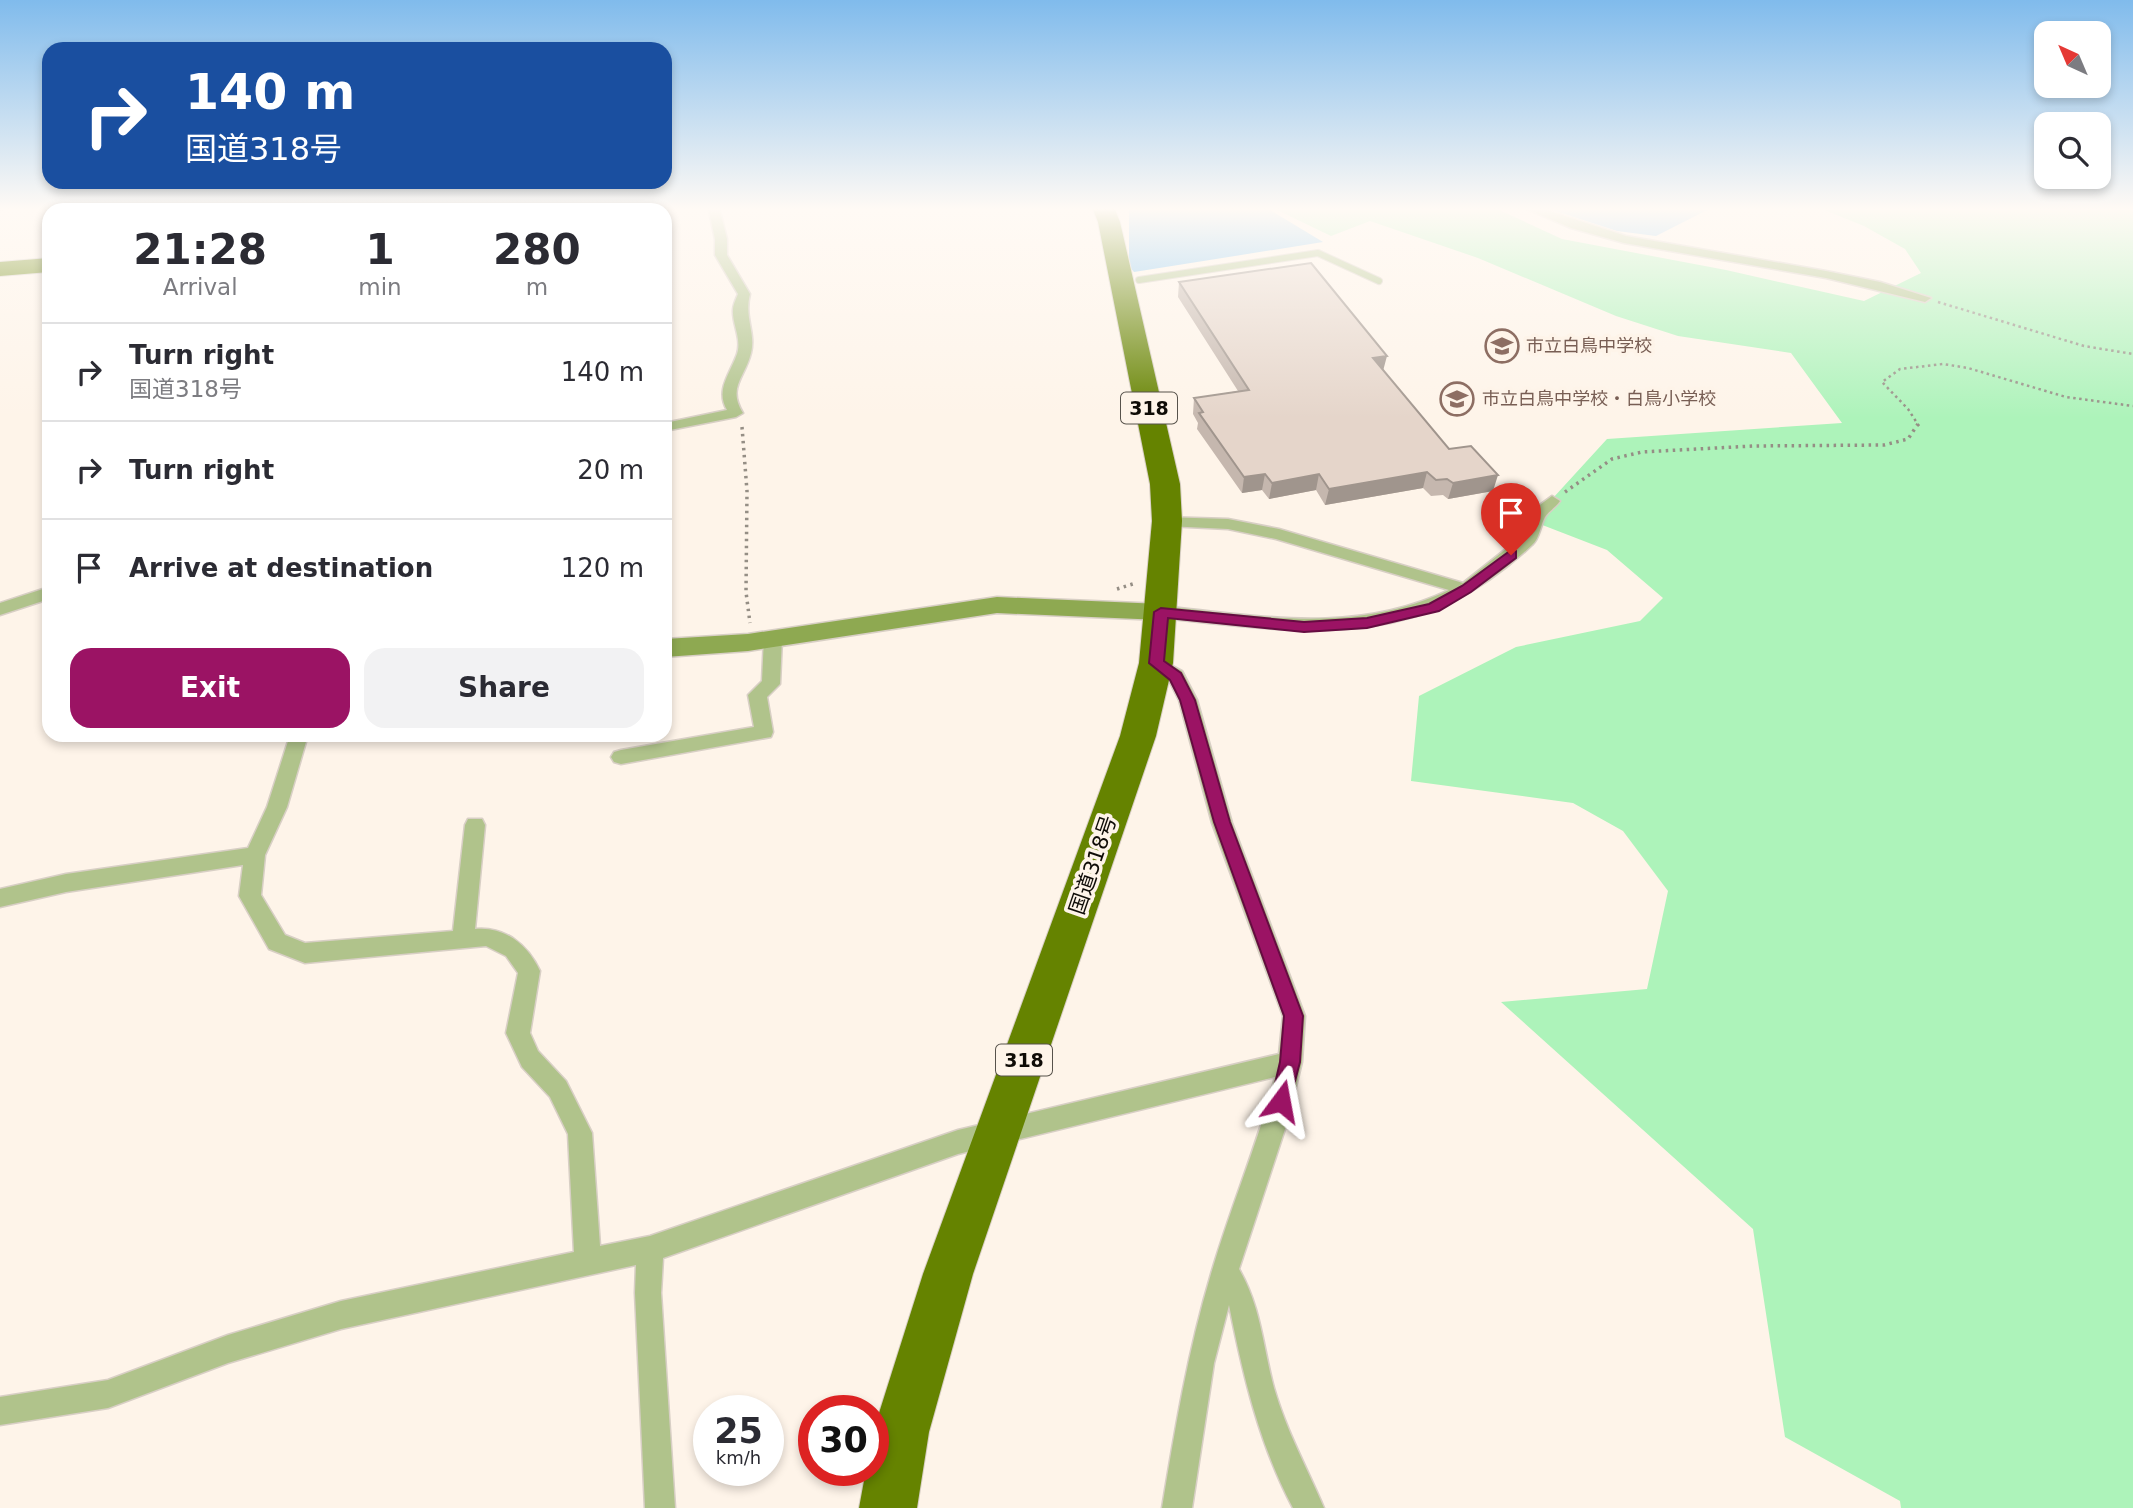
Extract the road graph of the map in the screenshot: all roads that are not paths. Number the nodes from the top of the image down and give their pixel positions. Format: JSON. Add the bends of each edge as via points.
{"nodes":[{"id":1,"x":734,"y":277,"type":"edge"},
{"id":2,"x":1148,"y":277,"type":"edge"},
{"id":3,"x":1371,"y":277,"type":"edge"},
{"id":4,"x":1841,"y":277,"type":"edge"},
{"id":5,"x":1130,"y":280,"type":"joint"},
{"id":6,"x":1379,"y":281,"type":"dead end"},
{"id":7,"x":1925,"y":298,"type":"road end"},
{"id":8,"x":672,"y":426,"type":"edge"},
{"id":9,"x":1552,"y":501,"type":"road end"},
{"id":10,"x":1167,"y":520,"type":"junction"},
{"id":11,"x":1466,"y":589,"type":"junction"},
{"id":12,"x":42,"y":595,"type":"edge"},
{"id":13,"x":1163,"y":595,"type":"junction"},
{"id":14,"x":0,"y":609,"type":"edge"},
{"id":15,"x":764,"y":633,"type":"junction"},
{"id":16,"x":672,"y":648,"type":"edge"},
{"id":17,"x":1156,"y":663,"type":"junction"},
{"id":18,"x":297,"y":742,"type":"edge"},
{"id":19,"x":621,"y":757,"type":"dead end"},
{"id":20,"x":475,"y":825,"type":"dead end"},
{"id":21,"x":255,"y":855,"type":"junction"},
{"id":22,"x":0,"y":898,"type":"edge"},
{"id":23,"x":463,"y":939,"type":"junction"},
{"id":24,"x":1290,"y":1062,"type":"junction"},
{"id":25,"x":998,"y":1134,"type":"junction"},
{"id":26,"x":650,"y":1249,"type":"junction"},
{"id":27,"x":588,"y":1262,"type":"junction"},
{"id":28,"x":1225,"y":1271,"type":"junction"},
{"id":29,"x":0,"y":1411,"type":"edge"},
{"id":30,"x":660,"y":1508,"type":"edge"},
{"id":31,"x":888,"y":1508,"type":"edge"},
{"id":32,"x":1177,"y":1508,"type":"edge"},
{"id":33,"x":1310,"y":1508,"type":"edge"}],
"edges":[{"from":1,"to":8,"type":"street","via":[[744,294],[739,312],[745,351],[730,385],[728,400],[736,413]]},
{"from":2,"to":5,"type":"lane"},
{"from":3,"to":6,"type":"lane"},
{"from":4,"to":7,"type":"street"},
{"from":5,"to":10,"type":"highway","name":"国道318号","number":"318","via":[[1165,484]]},
{"from":9,"to":11,"type":"street","via":[[1539,513],[1528,540]]},
{"from":10,"to":11,"type":"street","via":[[1228,524],[1279,534]]},
{"from":10,"to":13,"type":"highway","name":"国道318号","number":"318"},
{"from":11,"to":13,"type":"street","via":[[1434,607],[1367,623],[1304,627]]},
{"from":12,"to":14,"type":"street"},
{"from":13,"to":15,"type":"street","via":[[999,605]]},
{"from":13,"to":17,"type":"highway","name":"国道318号","number":"318"},
{"from":15,"to":16,"type":"street","via":[[696,648]]},
{"from":15,"to":19,"type":"street","via":[[771,684],[757,695],[764,732]]},
{"from":17,"to":24,"type":"street","via":[[1176,677],[1188,700],[1222,822],[1294,1016]]},
{"from":17,"to":25,"type":"highway","name":"国道318号","number":"318","via":[[1138,736]]},
{"from":18,"to":21,"type":"street","via":[[277,807]]},
{"from":20,"to":23,"type":"street"},
{"from":21,"to":22,"type":"street","via":[[66,883]]},
{"from":21,"to":23,"type":"street","via":[[250,896],[277,942],[305,953]]},
{"from":23,"to":27,"type":"street","via":[[487,937],[513,949],[529,971],[518,1033],[530,1059],[558,1089],[580,1133]]},
{"from":24,"to":25,"type":"street"},
{"from":24,"to":28,"type":"street","via":[[1276,1121]]},
{"from":25,"to":26,"type":"street","via":[[958,1142]]},
{"from":25,"to":31,"type":"highway","name":"国道318号","number":"318","via":[[948,1274],[901,1432]]},
{"from":26,"to":27,"type":"street"},
{"from":26,"to":30,"type":"street","via":[[648,1293]]},
{"from":27,"to":29,"type":"street","via":[[341,1315],[228,1349],[108,1394]]},
{"from":28,"to":32,"type":"street","via":[[1200,1363]]},
{"from":28,"to":33,"type":"street","via":[[1242,1301],[1260,1389],[1292,1476]]}]}
